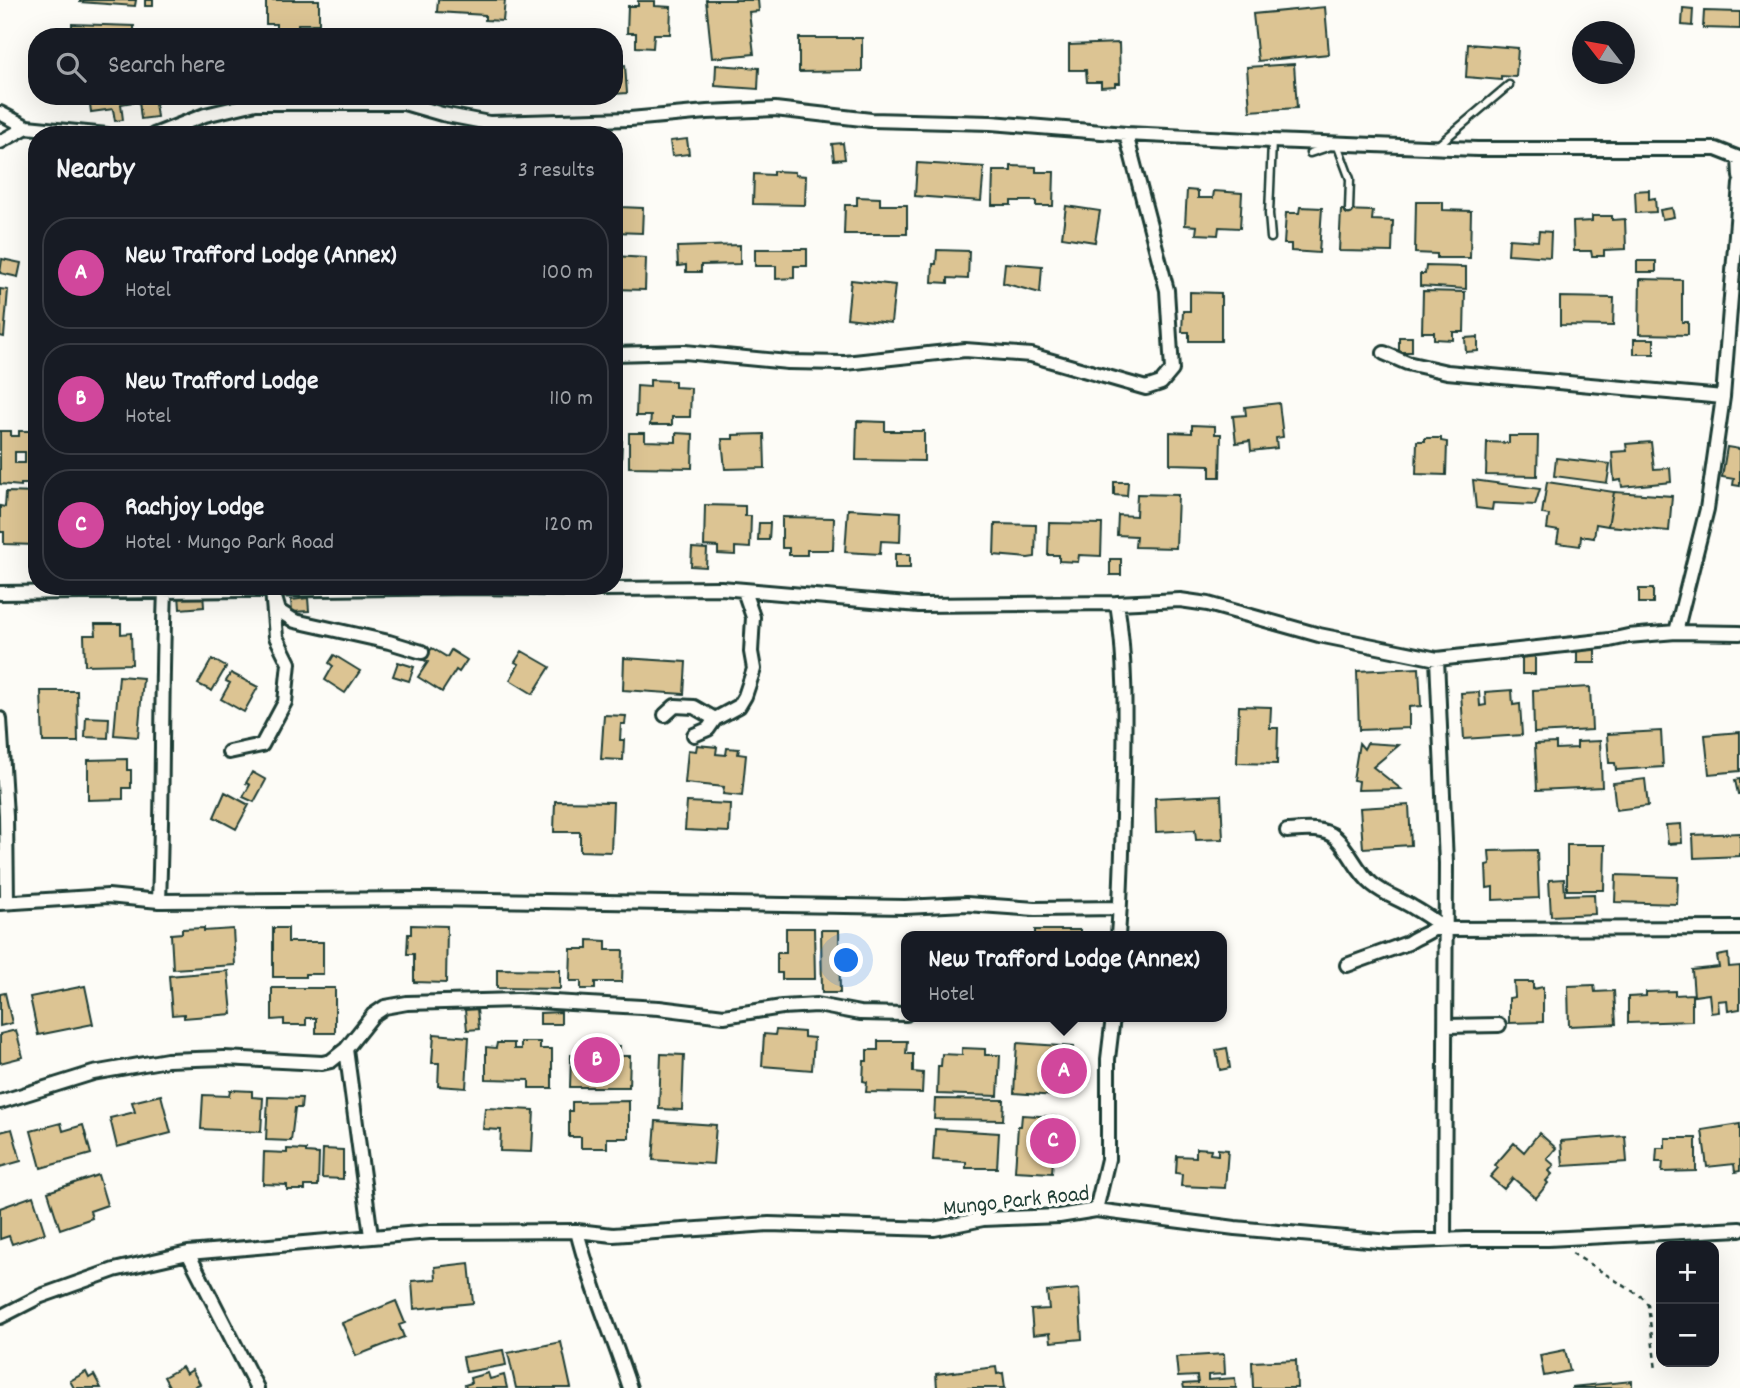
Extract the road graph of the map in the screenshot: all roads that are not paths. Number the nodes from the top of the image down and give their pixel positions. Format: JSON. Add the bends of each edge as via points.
{"nodes":[{"id":1,"x":1509,"y":85,"type":"dead end"},
{"id":2,"x":248,"y":105,"type":"edge"},
{"id":3,"x":411,"y":105,"type":"edge"},
{"id":4,"x":0,"y":113,"type":"edge"},
{"id":5,"x":177,"y":126,"type":"edge"},
{"id":6,"x":27,"y":127,"type":"joint"},
{"id":7,"x":1126,"y":134,"type":"junction"},
{"id":8,"x":1272,"y":141,"type":"junction"},
{"id":9,"x":0,"y":142,"type":"edge"},
{"id":10,"x":1337,"y":143,"type":"junction"},
{"id":11,"x":1436,"y":147,"type":"junction"},
{"id":12,"x":1310,"y":153,"type":"dead end"},
{"id":13,"x":1740,"y":177,"type":"edge"},
{"id":14,"x":1740,"y":184,"type":"edge"},
{"id":15,"x":1349,"y":210,"type":"dead end"},
{"id":16,"x":1271,"y":238,"type":"dead end"},
{"id":17,"x":1384,"y":353,"type":"dead end"},
{"id":18,"x":623,"y":354,"type":"edge"},
{"id":19,"x":1723,"y":397,"type":"junction"},
{"id":20,"x":623,"y":589,"type":"edge"},
{"id":21,"x":744,"y":591,"type":"junction"},
{"id":22,"x":0,"y":593,"type":"edge"},
{"id":23,"x":28,"y":593,"type":"edge"},
{"id":24,"x":165,"y":595,"type":"edge"},
{"id":25,"x":272,"y":595,"type":"edge"},
{"id":26,"x":274,"y":595,"type":"edge"},
{"id":27,"x":1117,"y":603,"type":"junction"},
{"id":28,"x":1676,"y":632,"type":"junction"},
{"id":29,"x":1740,"y":633,"type":"edge"},
{"id":30,"x":422,"y":652,"type":"dead end"},
{"id":31,"x":1437,"y":659,"type":"junction"},
{"id":32,"x":665,"y":715,"type":"dead end"},
{"id":33,"x":0,"y":719,"type":"edge"},
{"id":34,"x":715,"y":719,"type":"junction"},
{"id":35,"x":694,"y":735,"type":"dead end"},
{"id":36,"x":229,"y":752,"type":"dead end"},
{"id":37,"x":1287,"y":831,"type":"dead end"},
{"id":38,"x":159,"y":901,"type":"junction"},
{"id":39,"x":4,"y":902,"type":"edge"},
{"id":40,"x":1120,"y":908,"type":"junction"},
{"id":41,"x":1740,"y":928,"type":"edge"},
{"id":42,"x":1447,"y":929,"type":"junction"},
{"id":43,"x":1118,"y":931,"type":"edge"},
{"id":44,"x":1347,"y":965,"type":"dead end"},
{"id":45,"x":901,"y":1014,"type":"edge"},
{"id":46,"x":1113,"y":1022,"type":"edge"},
{"id":47,"x":1499,"y":1025,"type":"dead end"},
{"id":48,"x":1446,"y":1026,"type":"junction"},
{"id":49,"x":346,"y":1049,"type":"junction"},
{"id":50,"x":0,"y":1102,"type":"edge"},
{"id":51,"x":1097,"y":1210,"type":"junction"},
{"id":52,"x":1740,"y":1229,"type":"edge"},
{"id":53,"x":577,"y":1231,"type":"junction"},
{"id":54,"x":371,"y":1236,"type":"junction"},
{"id":55,"x":1444,"y":1240,"type":"junction"},
{"id":56,"x":188,"y":1253,"type":"junction"},
{"id":57,"x":0,"y":1317,"type":"edge"},
{"id":58,"x":257,"y":1388,"type":"edge"},
{"id":59,"x":630,"y":1388,"type":"edge"}],
"edges":[{"from":1,"to":11,"type":"lane"},
{"from":2,"to":5,"type":"street"},
{"from":3,"to":7,"type":"street","via":[[489,123],[630,120],[775,109],[870,120],[991,123]]},
{"from":4,"to":6,"type":"street"},
{"from":6,"to":9,"type":"street"},
{"from":7,"to":8,"type":"street"},
{"from":7,"to":18,"type":"street","via":[[1167,290],[1172,370],[1161,383],[1146,388],[1031,355],[965,350],[845,363],[684,352]]},
{"from":8,"to":10,"type":"street"},
{"from":8,"to":16,"type":"lane"},
{"from":10,"to":11,"type":"street"},
{"from":10,"to":12,"type":"lane"},
{"from":10,"to":15,"type":"lane","via":[[1350,179]]},
{"from":11,"to":13,"type":"street","via":[[1716,149],[1739,158]]},
{"from":14,"to":19,"type":"street"},
{"from":17,"to":19,"type":"street","via":[[1447,372]]},
{"from":19,"to":28,"type":"street","via":[[1707,509]]},
{"from":20,"to":21,"type":"street"},
{"from":21,"to":27,"type":"street","via":[[919,605]]},
{"from":21,"to":34,"type":"street","via":[[753,617],[754,668],[739,706]]},
{"from":22,"to":23,"type":"street"},
{"from":24,"to":38,"type":"street"},
{"from":25,"to":36,"type":"street","via":[[276,637],[289,663],[285,702],[262,745]]},
{"from":26,"to":30,"type":"street","via":[[279,611],[295,621]]},
{"from":27,"to":31,"type":"street","via":[[1180,600],[1208,604],[1319,635]]},
{"from":27,"to":40,"type":"street","via":[[1125,682]]},
{"from":28,"to":29,"type":"street"},
{"from":28,"to":31,"type":"street"},
{"from":31,"to":42,"type":"street"},
{"from":32,"to":34,"type":"street","via":[[675,706],[694,707]]},
{"from":33,"to":39,"type":"street","via":[[6,815]]},
{"from":34,"to":35,"type":"street","via":[[708,729]]},
{"from":37,"to":42,"type":"street","via":[[1314,830],[1333,836],[1372,884]]},
{"from":38,"to":39,"type":"street","via":[[108,896]]},
{"from":38,"to":40,"type":"street","via":[[430,899]]},
{"from":40,"to":43,"type":"street"},
{"from":41,"to":42,"type":"street"},
{"from":42,"to":44,"type":"street","via":[[1433,929],[1409,943]]},
{"from":42,"to":48,"type":"street"},
{"from":45,"to":49,"type":"street","via":[[817,1005],[724,1016],[518,1000],[407,1003],[385,1007],[373,1015]]},
{"from":46,"to":51,"type":"street","via":[[1108,1159]]},
{"from":47,"to":48,"type":"street"},
{"from":48,"to":55,"type":"street"},
{"from":49,"to":50,"type":"street","via":[[331,1061],[310,1064],[167,1059],[93,1073]]},
{"from":49,"to":54,"type":"street"},
{"from":51,"to":53,"type":"street","name":"Mungo Park Road","via":[[983,1219],[934,1229],[769,1224],[612,1236]]},
{"from":51,"to":55,"type":"street","name":"Mungo Park Road","via":[[1377,1241]]},
{"from":52,"to":55,"type":"street","name":"Mungo Park Road"},
{"from":53,"to":54,"type":"street","name":"Mungo Park Road"},
{"from":53,"to":59,"type":"street"},
{"from":54,"to":56,"type":"street","name":"Mungo Park Road"},
{"from":56,"to":57,"type":"street","name":"Mungo Park Road","via":[[114,1270],[41,1296]]},
{"from":56,"to":58,"type":"street"}]}
